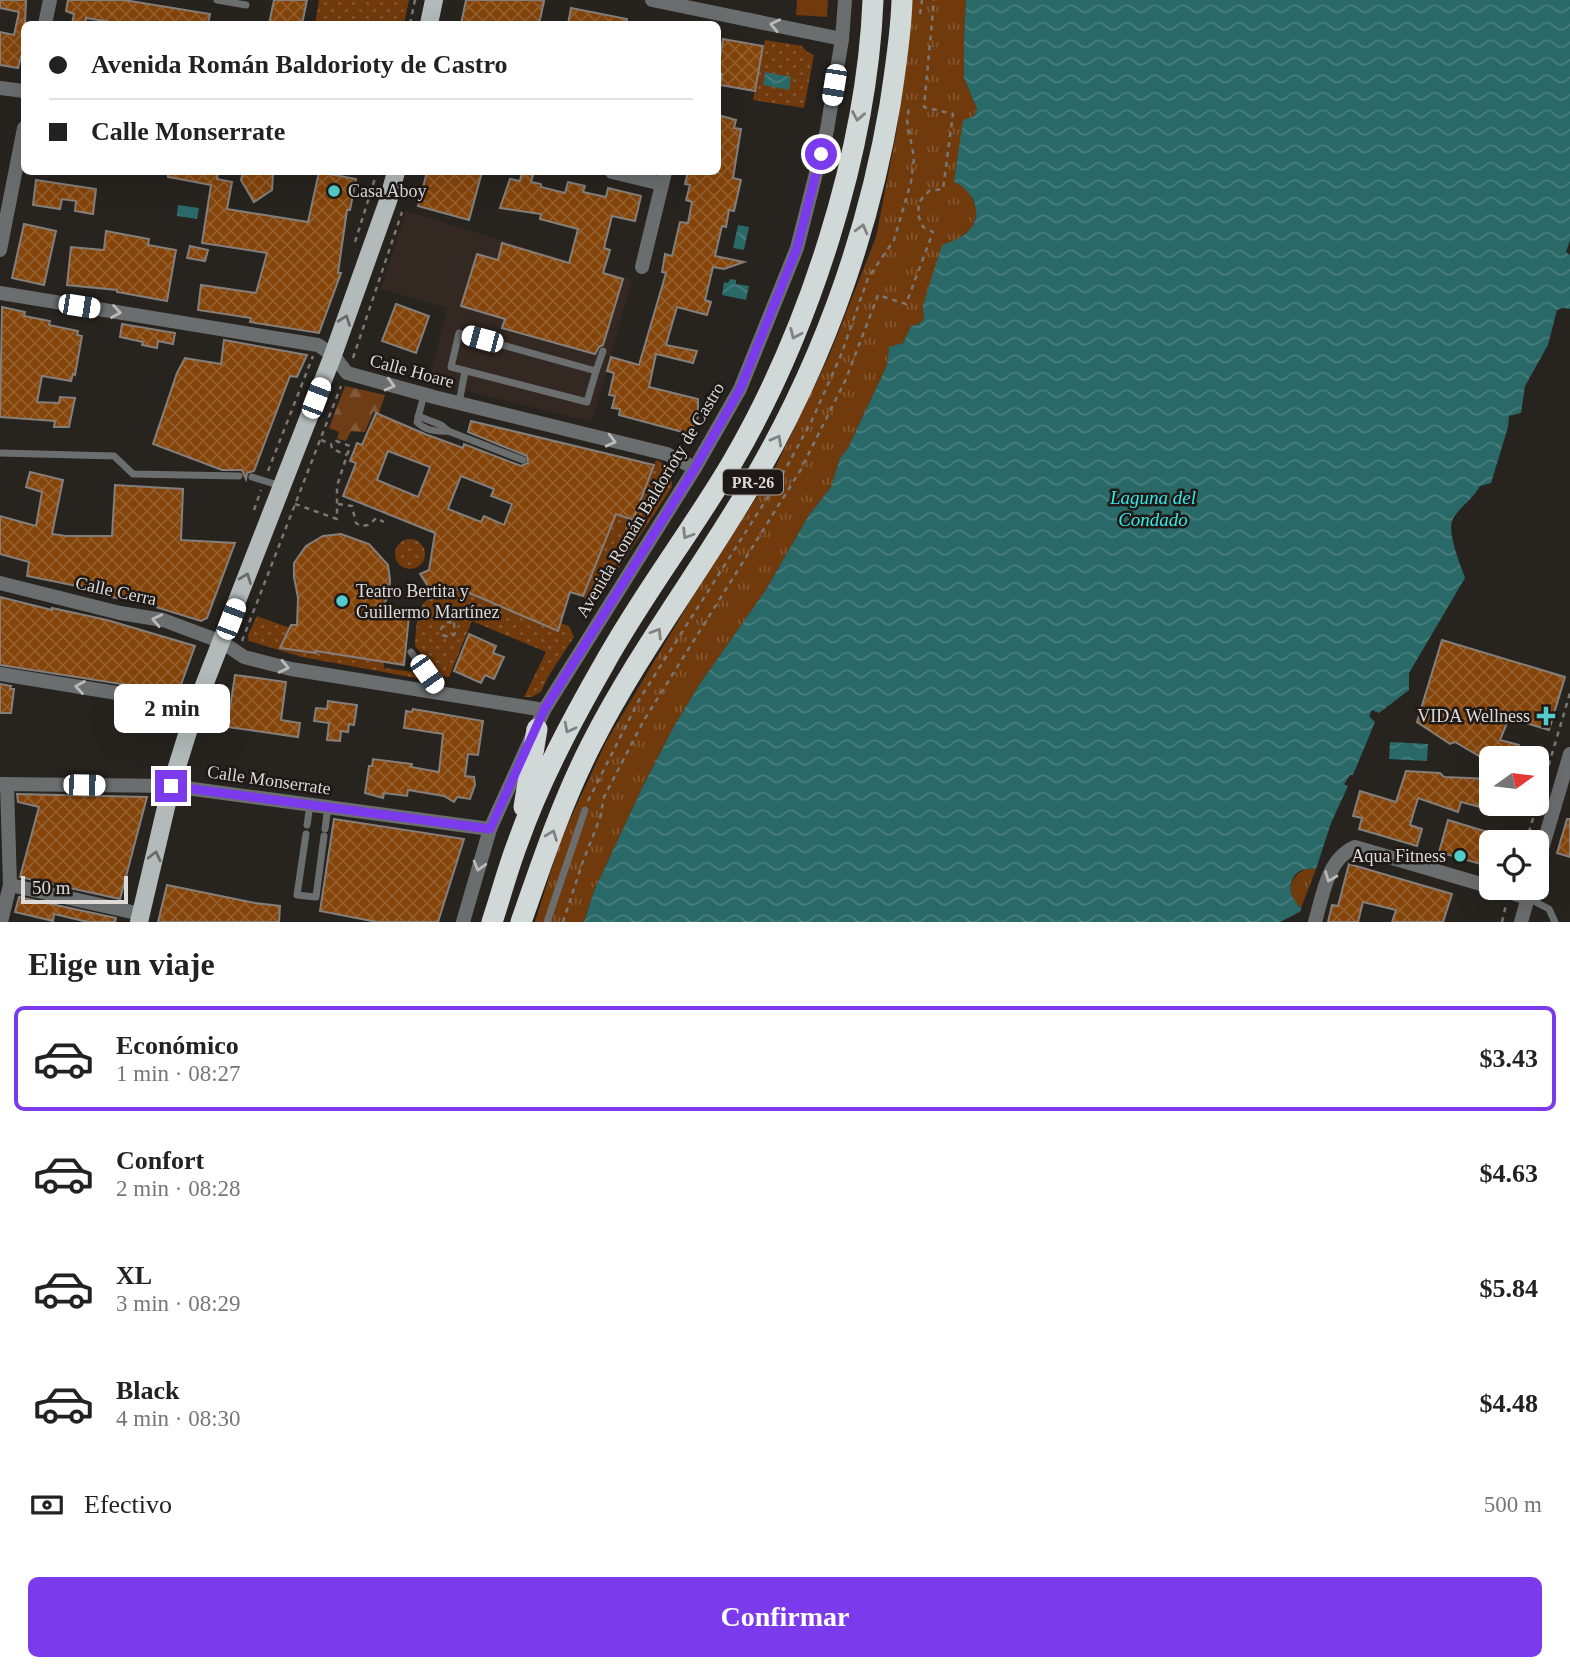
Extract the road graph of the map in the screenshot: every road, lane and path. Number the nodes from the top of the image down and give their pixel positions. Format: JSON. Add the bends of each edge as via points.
{"nodes":[{"id":1,"x":50,"y":0,"type":"edge"},
{"id":2,"x":217,"y":0,"type":"edge"},
{"id":3,"x":415,"y":0,"type":"edge"},
{"id":4,"x":434,"y":0,"type":"edge"},
{"id":5,"x":652,"y":0,"type":"edge"},
{"id":6,"x":845,"y":0,"type":"edge"},
{"id":7,"x":873,"y":0,"type":"edge"},
{"id":8,"x":902,"y":0,"type":"edge"},
{"id":9,"x":934,"y":0,"type":"edge"},
{"id":10,"x":246,"y":5,"type":"dead end"},
{"id":11,"x":46,"y":21,"type":"edge"},
{"id":12,"x":411,"y":21,"type":"edge"},
{"id":13,"x":430,"y":21,"type":"edge"},
{"id":14,"x":842,"y":39,"type":"junction"},
{"id":15,"x":0,"y":88,"type":"edge"},
{"id":16,"x":21,"y":91,"type":"edge"},
{"id":17,"x":21,"y":143,"type":"edge"},
{"id":18,"x":376,"y":175,"type":"edge"},
{"id":19,"x":395,"y":175,"type":"edge"},
{"id":20,"x":638,"y":175,"type":"edge"},
{"id":21,"x":663,"y":178,"type":"edge"},
{"id":22,"x":403,"y":208,"type":"dead end"},
{"id":23,"x":0,"y":250,"type":"edge"},
{"id":24,"x":352,"y":251,"type":"dead end"},
{"id":25,"x":642,"y":267,"type":"dead end"},
{"id":26,"x":0,"y":293,"type":"edge"},
{"id":27,"x":325,"y":350,"type":"junction"},
{"id":28,"x":603,"y":351,"type":"dead end"},
{"id":29,"x":345,"y":370,"type":"junction"},
{"id":30,"x":466,"y":371,"type":"junction"},
{"id":31,"x":596,"y":371,"type":"junction"},
{"id":32,"x":424,"y":394,"type":"junction"},
{"id":33,"x":459,"y":403,"type":"junction"},
{"id":34,"x":320,"y":440,"type":"junction"},
{"id":35,"x":331,"y":444,"type":"junction"},
{"id":36,"x":0,"y":453,"type":"edge"},
{"id":37,"x":347,"y":453,"type":"junction"},
{"id":38,"x":354,"y":453,"type":"dead end"},
{"id":39,"x":523,"y":460,"type":"dead end"},
{"id":40,"x":695,"y":468,"type":"junction"},
{"id":41,"x":239,"y":476,"type":"dead end"},
{"id":42,"x":252,"y":477,"type":"dead end"},
{"id":43,"x":265,"y":481,"type":"junction"},
{"id":44,"x":282,"y":487,"type":"junction"},
{"id":45,"x":295,"y":504,"type":"junction"},
{"id":46,"x":338,"y":504,"type":"junction"},
{"id":47,"x":251,"y":517,"type":"dead end"},
{"id":48,"x":384,"y":522,"type":"dead end"},
{"id":49,"x":0,"y":583,"type":"edge"},
{"id":50,"x":430,"y":596,"type":"dead end"},
{"id":51,"x":454,"y":625,"type":"junction"},
{"id":52,"x":222,"y":642,"type":"junction"},
{"id":53,"x":411,"y":652,"type":"dead end"},
{"id":54,"x":238,"y":653,"type":"junction"},
{"id":55,"x":0,"y":674,"type":"edge"},
{"id":56,"x":440,"y":693,"type":"junction"},
{"id":57,"x":1570,"y":693,"type":"edge"},
{"id":58,"x":196,"y":706,"type":"junction"},
{"id":59,"x":540,"y":720,"type":"junction"},
{"id":60,"x":1570,"y":754,"type":"edge"},
{"id":61,"x":3,"y":784,"type":"edge"},
{"id":62,"x":171,"y":786,"type":"junction"},
{"id":63,"x":310,"y":804,"type":"junction"},
{"id":64,"x":328,"y":807,"type":"junction"},
{"id":65,"x":585,"y":810,"type":"dead end"},
{"id":66,"x":490,"y":829,"type":"junction"},
{"id":67,"x":1530,"y":830,"type":"edge"},
{"id":68,"x":1548,"y":830,"type":"edge"},
{"id":69,"x":518,"y":841,"type":"junction"},
{"id":70,"x":1479,"y":883,"type":"edge"},
{"id":71,"x":10,"y":885,"type":"junction"},
{"id":72,"x":1527,"y":900,"type":"edge"},
{"id":73,"x":1538,"y":900,"type":"edge"},
{"id":74,"x":1505,"y":903,"type":"dead end"},
{"id":75,"x":140,"y":918,"type":"edge"},
{"id":76,"x":1,"y":922,"type":"edge"},
{"id":77,"x":463,"y":922,"type":"edge"},
{"id":78,"x":492,"y":922,"type":"edge"},
{"id":79,"x":521,"y":922,"type":"edge"},
{"id":80,"x":547,"y":922,"type":"edge"},
{"id":81,"x":563,"y":922,"type":"edge"},
{"id":82,"x":1315,"y":922,"type":"edge"},
{"id":83,"x":1502,"y":922,"type":"edge"},
{"id":84,"x":1521,"y":922,"type":"edge"},
{"id":85,"x":1555,"y":922,"type":"edge"}],
"edges":[{"from":1,"to":11,"type":"street"},
{"from":2,"to":10,"type":"lane"},
{"from":3,"to":12,"type":"path"},
{"from":4,"to":13,"type":"main road"},
{"from":14,"to":5,"type":"street","one_way":true},
{"from":6,"to":14,"type":"street","name":"Avenida Román Baldorioty de Castro"},
{"from":7,"to":69,"type":"highway","number":"PR-26","one_way":true,"via":[[854,140],[829,236],[793,338],[733,461],[576,713]]},
{"from":79,"to":8,"type":"highway","number":"PR-26","one_way":true,"via":[[590,747],[758,473],[826,336],[858,246],[883,142]]},
{"from":9,"to":81,"type":"path","via":[[925,107],[953,114],[943,189],[929,191],[919,202],[923,228],[933,232],[906,304],[878,295],[846,379],[800,471],[644,720],[604,797]]},
{"from":14,"to":40,"type":"street","name":"Avenida Román Baldorioty de Castro","via":[[827,131],[797,248],[740,389]]},
{"from":15,"to":16,"type":"street"},
{"from":17,"to":23,"type":"street"},
{"from":18,"to":24,"type":"path"},
{"from":27,"to":19,"type":"main road","one_way":true},
{"from":20,"to":21,"type":"street"},
{"from":21,"to":25,"type":"street"},
{"from":22,"to":29,"type":"path","via":[[375,297]]},
{"from":26,"to":27,"type":"street","one_way":true},
{"from":27,"to":29,"type":"street","name":"Calle Hoare"},
{"from":27,"to":43,"type":"path"},
{"from":27,"to":44,"type":"main road"},
{"from":28,"to":31,"type":"lane"},
{"from":29,"to":32,"type":"street","name":"Calle Hoare","one_way":true},
{"from":29,"to":34,"type":"path"},
{"from":30,"to":31,"type":"lane","via":[[587,402]]},
{"from":30,"to":31,"type":"lane","via":[[451,367],[459,333]]},
{"from":30,"to":33,"type":"lane"},
{"from":32,"to":33,"type":"street","name":"Calle Hoare"},
{"from":32,"to":39,"type":"lane","via":[[420,426],[448,431]]},
{"from":33,"to":40,"type":"street","name":"Calle Hoare","one_way":true,"via":[[667,454]]},
{"from":34,"to":35,"type":"path"},
{"from":34,"to":45,"type":"path"},
{"from":35,"to":37,"type":"path","via":[[332,449]]},
{"from":35,"to":37,"type":"path","via":[[336,441],[349,446]]},
{"from":36,"to":41,"type":"lane","via":[[114,456],[133,474]]},
{"from":37,"to":38,"type":"path"},
{"from":37,"to":46,"type":"path","via":[[337,486]]},
{"from":40,"to":59,"type":"street","name":"Avenida Román Baldorioty de Castro"},
{"from":42,"to":43,"type":"lane"},
{"from":43,"to":44,"type":"lane"},
{"from":43,"to":47,"type":"path"},
{"from":52,"to":44,"type":"main road","one_way":true},
{"from":45,"to":46,"type":"path","via":[[337,519]]},
{"from":45,"to":54,"type":"path"},
{"from":46,"to":48,"type":"path","via":[[352,506],[361,526],[376,518]]},
{"from":52,"to":49,"type":"street","name":"Calle Cerra","one_way":true,"via":[[163,621]]},
{"from":50,"to":51,"type":"path","via":[[435,608],[455,618]]},
{"from":51,"to":51,"type":"path","via":[[454,635],[443,635],[444,624]]},
{"from":52,"to":54,"type":"street","name":"Calle Cerra"},
{"from":52,"to":58,"type":"main road"},
{"from":53,"to":56,"type":"lane"},
{"from":54,"to":56,"type":"street","name":"Calle Cerra","one_way":true,"via":[[291,669]]},
{"from":58,"to":55,"type":"street","one_way":true},
{"from":56,"to":59,"type":"street","name":"Calle Cerra"},
{"from":57,"to":67,"type":"path"},
{"from":58,"to":62,"type":"main road"},
{"from":59,"to":66,"type":"street","name":"Avenida Román Baldorioty de Castro"},
{"from":59,"to":69,"type":"highway"},
{"from":60,"to":68,"type":"street"},
{"from":61,"to":62,"type":"street","name":"Calle Monserrate"},
{"from":61,"to":71,"type":"street"},
{"from":62,"to":63,"type":"street","name":"Calle Monserrate"},
{"from":75,"to":62,"type":"main road","one_way":true},
{"from":63,"to":64,"type":"street","name":"Calle Monserrate"},
{"from":63,"to":64,"type":"lane","via":[[297,895],[316,897]]},
{"from":64,"to":66,"type":"street","name":"Calle Monserrate"},
{"from":65,"to":80,"type":"lane"},
{"from":66,"to":77,"type":"street","name":"Avenida Román Baldorioty de Castro","one_way":true},
{"from":69,"to":78,"type":"highway","number":"PR-26"},
{"from":70,"to":82,"type":"street","one_way":true,"via":[[1355,847],[1342,853],[1330,873]]},
{"from":71,"to":75,"type":"street"},
{"from":71,"to":76,"type":"street"},
{"from":72,"to":84,"type":"street"},
{"from":73,"to":85,"type":"lane"},
{"from":74,"to":83,"type":"path"}]}
